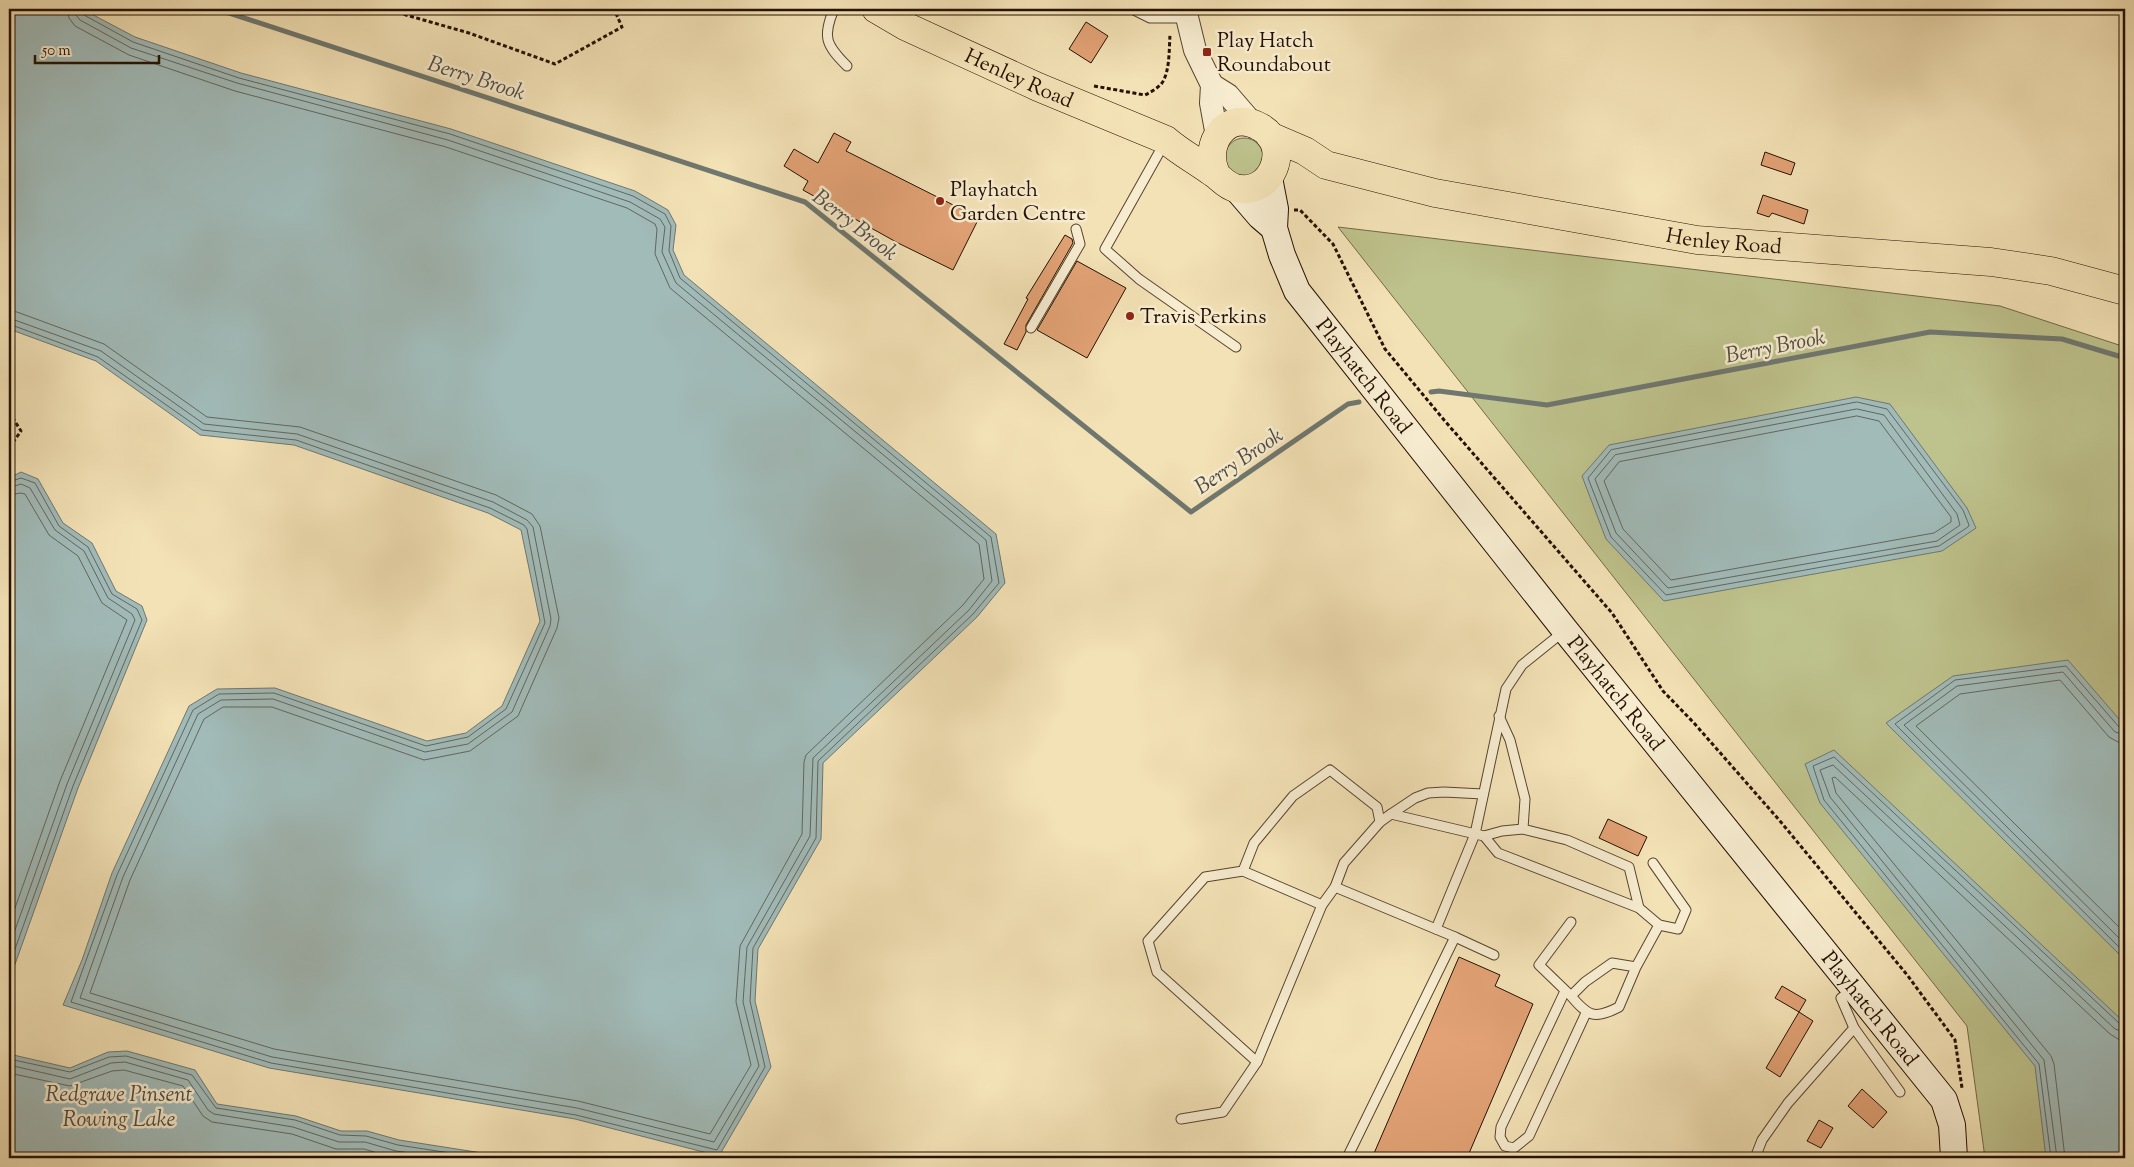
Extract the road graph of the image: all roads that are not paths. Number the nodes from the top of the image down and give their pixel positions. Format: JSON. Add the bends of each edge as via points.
{"nodes":[{"id":1,"x":834,"y":9,"type":"edge"},
{"id":2,"x":876,"y":9,"type":"edge"},
{"id":3,"x":1132,"y":9,"type":"edge"},
{"id":4,"x":1181,"y":15,"type":"edge"},
{"id":5,"x":847,"y":66,"type":"dead end"},
{"id":6,"x":1212,"y":85,"type":"junction"},
{"id":7,"x":1262,"y":130,"type":"junction"},
{"id":8,"x":1216,"y":136,"type":"junction"},
{"id":9,"x":1166,"y":140,"type":"junction"},
{"id":10,"x":1326,"y":165,"type":"junction"},
{"id":11,"x":1269,"y":177,"type":"junction"},
{"id":12,"x":1226,"y":181,"type":"junction"},
{"id":13,"x":1274,"y":218,"type":"junction"},
{"id":14,"x":1076,"y":229,"type":"dead end"},
{"id":15,"x":2125,"y":291,"type":"edge"},
{"id":16,"x":1031,"y":328,"type":"dead end"},
{"id":17,"x":1236,"y":347,"type":"dead end"},
{"id":18,"x":1565,"y":630,"type":"junction"},
{"id":19,"x":1499,"y":716,"type":"junction"},
{"id":20,"x":1483,"y":794,"type":"junction"},
{"id":21,"x":1391,"y":814,"type":"junction"},
{"id":22,"x":1380,"y":822,"type":"junction"},
{"id":23,"x":1523,"y":829,"type":"junction"},
{"id":24,"x":1479,"y":835,"type":"junction"},
{"id":25,"x":1654,"y":863,"type":"dead end"},
{"id":26,"x":1243,"y":871,"type":"junction"},
{"id":27,"x":1335,"y":887,"type":"junction"},
{"id":28,"x":1322,"y":905,"type":"junction"},
{"id":29,"x":1639,"y":908,"type":"junction"},
{"id":30,"x":1571,"y":922,"type":"dead end"},
{"id":31,"x":1659,"y":925,"type":"junction"},
{"id":32,"x":1436,"y":929,"type":"junction"},
{"id":33,"x":1455,"y":937,"type":"junction"},
{"id":34,"x":1494,"y":955,"type":"dead end"},
{"id":35,"x":1636,"y":967,"type":"junction"},
{"id":36,"x":1855,"y":988,"type":"junction"},
{"id":37,"x":1568,"y":993,"type":"junction"},
{"id":38,"x":1586,"y":1013,"type":"junction"},
{"id":39,"x":1854,"y":1028,"type":"junction"},
{"id":40,"x":1257,"y":1062,"type":"junction"},
{"id":41,"x":1900,"y":1092,"type":"dead end"},
{"id":42,"x":1181,"y":1119,"type":"dead end"},
{"id":43,"x":1347,"y":1158,"type":"edge"},
{"id":44,"x":1755,"y":1158,"type":"edge"},
{"id":45,"x":1954,"y":1158,"type":"edge"}],
"edges":[{"from":1,"to":5,"type":"lane","via":[[827,26],[830,49]]},
{"from":2,"to":9,"type":"main road","name":"Henley Road","via":[[905,26],[1062,97]]},
{"from":3,"to":4,"type":"lane","via":[[1150,18]]},
{"from":4,"to":6,"type":"street"},
{"from":6,"to":7,"type":"street","via":[[1228,95]]},
{"from":6,"to":8,"type":"street"},
{"from":7,"to":8,"type":"main road","via":[[1237,123]]},
{"from":7,"to":10,"type":"main road","name":"Henley Road"},
{"from":7,"to":11,"type":"main road","via":[[1277,152]]},
{"from":8,"to":9,"type":"main road","name":"Henley Road"},
{"from":8,"to":12,"type":"main road","via":[[1210,156],[1212,165]]},
{"from":9,"to":12,"type":"main road","name":"Henley Road","via":[[1182,154]]},
{"from":9,"to":17,"type":"lane","via":[[1105,249],[1139,279]]},
{"from":10,"to":11,"type":"main road","name":"Henley Road"},
{"from":10,"to":15,"type":"main road","name":"Henley Road","via":[[1435,194],[1697,240],[1992,262],[2051,271]]},
{"from":11,"to":12,"type":"main road","via":[[1254,188]]},
{"from":11,"to":13,"type":"main road","name":"Playhatch Road"},
{"from":12,"to":13,"type":"main road","via":[[1260,216]]},
{"from":13,"to":18,"type":"main road","name":"Playhatch Road","via":[[1282,255],[1297,291]]},
{"from":14,"to":16,"type":"lane","via":[[1080,244]]},
{"from":18,"to":19,"type":"lane","via":[[1522,666],[1506,690]]},
{"from":18,"to":36,"type":"main road","name":"Playhatch Road"},
{"from":19,"to":20,"type":"lane"},
{"from":19,"to":23,"type":"lane","via":[[1510,740],[1525,799]]},
{"from":20,"to":21,"type":"lane","via":[[1428,793]]},
{"from":20,"to":24,"type":"lane"},
{"from":21,"to":22,"type":"lane"},
{"from":21,"to":24,"type":"lane"},
{"from":22,"to":26,"type":"lane","via":[[1376,807],[1330,770],[1293,796],[1254,843]]},
{"from":22,"to":27,"type":"lane","via":[[1344,863]]},
{"from":23,"to":24,"type":"lane"},
{"from":23,"to":29,"type":"lane","via":[[1568,840],[1629,867]]},
{"from":24,"to":29,"type":"lane","via":[[1498,852]]},
{"from":24,"to":32,"type":"lane"},
{"from":25,"to":31,"type":"lane","via":[[1686,910],[1678,929]]},
{"from":26,"to":28,"type":"lane"},
{"from":26,"to":40,"type":"lane","via":[[1205,877],[1148,941],[1157,972]]},
{"from":27,"to":28,"type":"lane"},
{"from":27,"to":32,"type":"lane"},
{"from":28,"to":40,"type":"lane"},
{"from":29,"to":31,"type":"lane"},
{"from":30,"to":37,"type":"lane","via":[[1539,965]]},
{"from":31,"to":35,"type":"lane"},
{"from":32,"to":33,"type":"lane"},
{"from":33,"to":34,"type":"lane"},
{"from":33,"to":43,"type":"lane"},
{"from":35,"to":37,"type":"lane","via":[[1612,963]]},
{"from":35,"to":38,"type":"lane","via":[[1618,1008],[1602,1016]]},
{"from":36,"to":39,"type":"lane","via":[[1841,998]]},
{"from":36,"to":45,"type":"main road","name":"Playhatch Road","via":[[1944,1100],[1952,1125]]},
{"from":37,"to":38,"type":"lane"},
{"from":37,"to":38,"type":"lane","via":[[1500,1127],[1500,1137],[1505,1146],[1514,1148],[1530,1136]]},
{"from":39,"to":41,"type":"lane"},
{"from":39,"to":44,"type":"lane","via":[[1788,1103],[1762,1140]]},
{"from":40,"to":42,"type":"lane","via":[[1223,1112]]}]}
